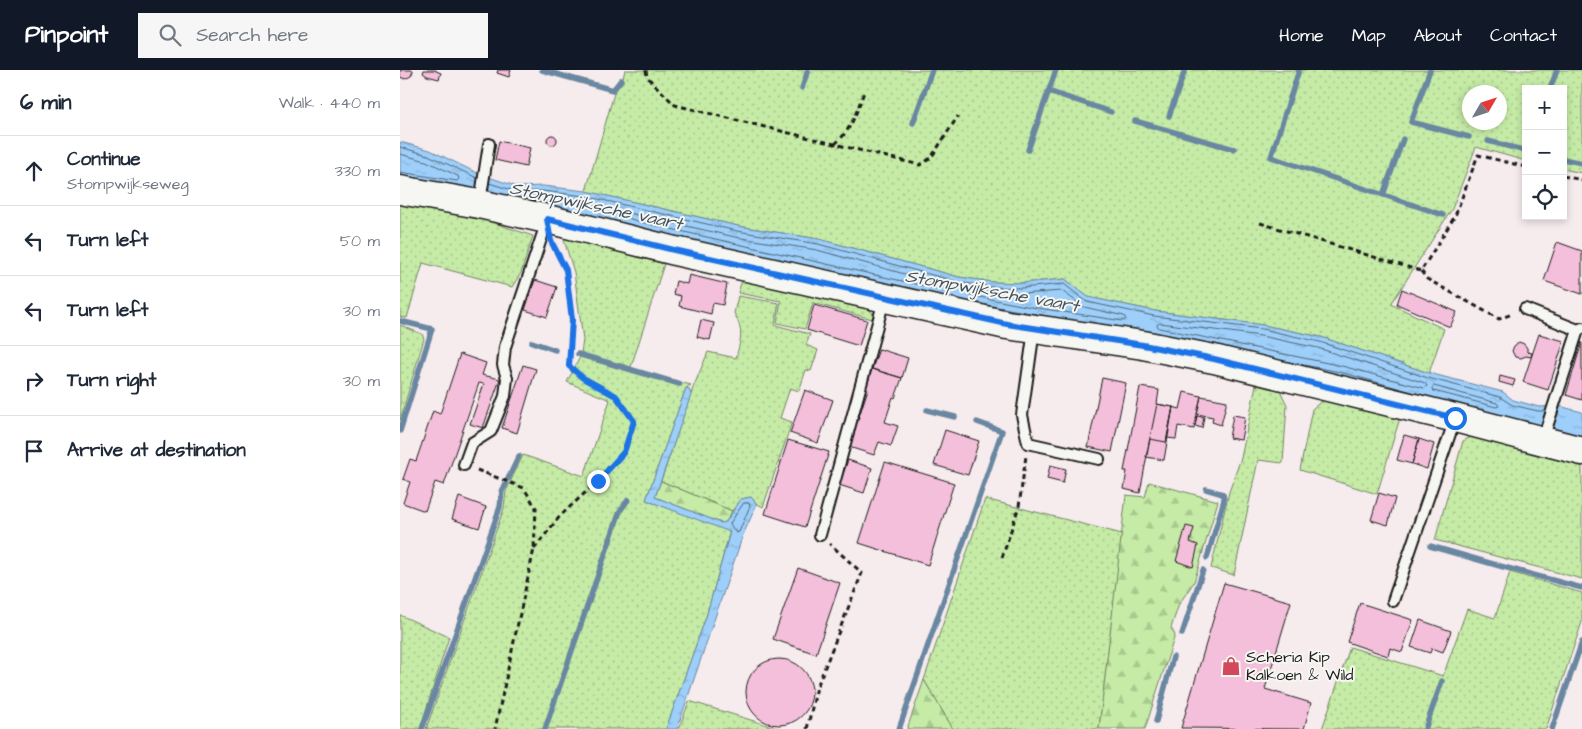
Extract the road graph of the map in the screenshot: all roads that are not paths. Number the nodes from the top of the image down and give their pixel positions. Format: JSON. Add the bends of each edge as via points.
{"nodes":[{"id":1,"x":489,"y":144,"type":"dead end"},
{"id":2,"x":400,"y":190,"type":"edge"},
{"id":3,"x":480,"y":201,"type":"junction"},
{"id":4,"x":547,"y":219,"type":"junction"},
{"id":5,"x":885,"y":297,"type":"junction"},
{"id":6,"x":1525,"y":309,"type":"road end"},
{"id":7,"x":1034,"y":328,"type":"junction"},
{"id":8,"x":1580,"y":329,"type":"edge"},
{"id":9,"x":1455,"y":418,"type":"junction"},
{"id":10,"x":1544,"y":437,"type":"junction"},
{"id":11,"x":1582,"y":452,"type":"edge"},
{"id":12,"x":1100,"y":458,"type":"dead end"},
{"id":13,"x":464,"y":465,"type":"road end"},
{"id":14,"x":820,"y":535,"type":"road end"},
{"id":15,"x":1393,"y":601,"type":"dead end"}],
"edges":[{"from":1,"to":3,"type":"lane"},
{"from":2,"to":3,"type":"street"},
{"from":3,"to":4,"type":"street"},
{"from":4,"to":5,"type":"street"},
{"from":4,"to":13,"type":"lane","via":[[505,347],[506,396],[491,431],[472,443]]},
{"from":5,"to":7,"type":"street"},
{"from":5,"to":14,"type":"lane"},
{"from":6,"to":8,"type":"lane"},
{"from":7,"to":9,"type":"street","via":[[1214,359]]},
{"from":7,"to":12,"type":"lane","via":[[1022,415],[1028,443]]},
{"from":8,"to":10,"type":"lane"},
{"from":9,"to":10,"type":"street"},
{"from":9,"to":15,"type":"lane"},
{"from":10,"to":11,"type":"street"}]}
